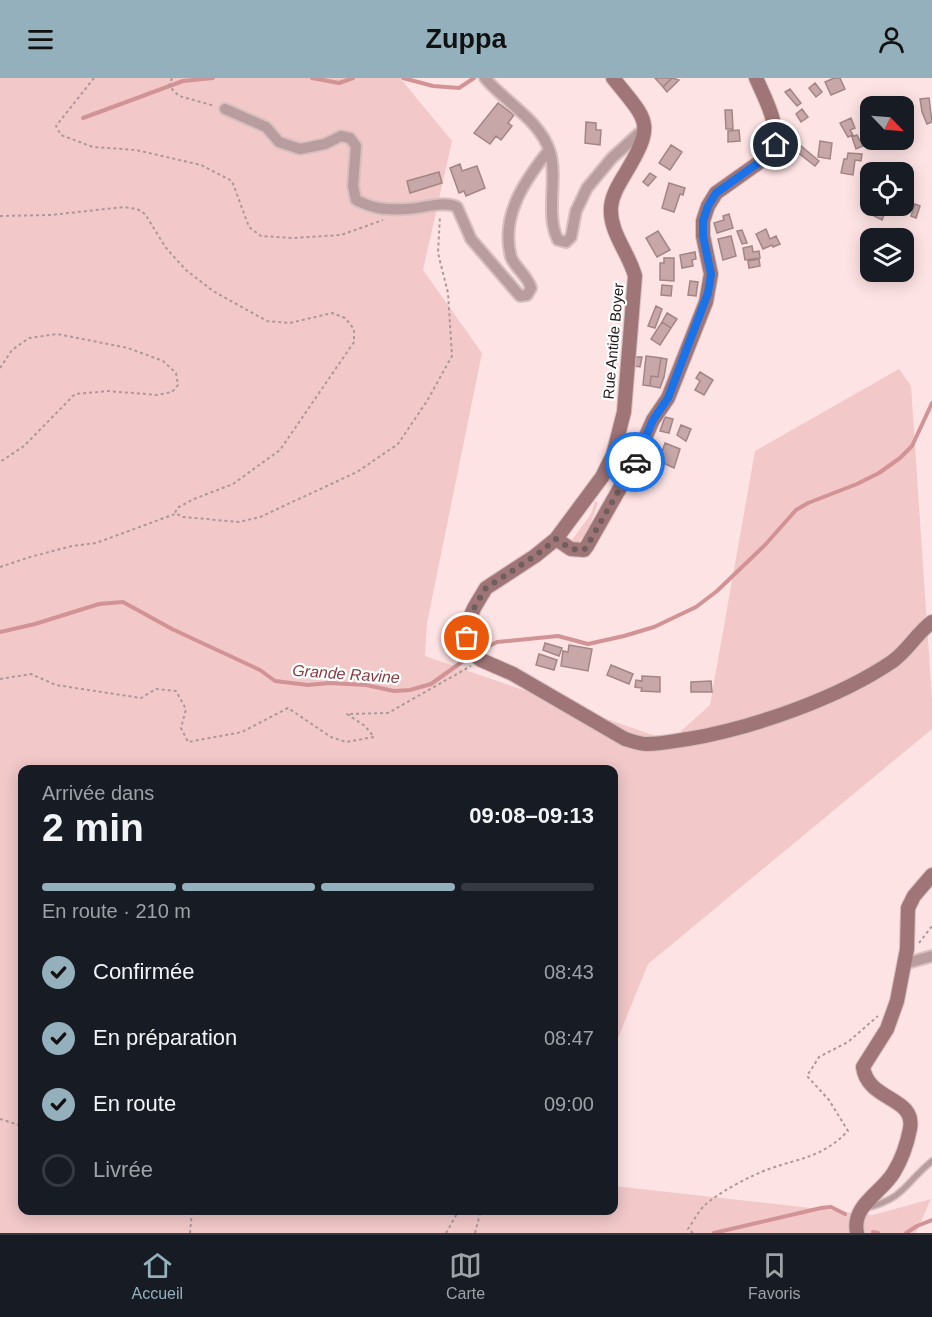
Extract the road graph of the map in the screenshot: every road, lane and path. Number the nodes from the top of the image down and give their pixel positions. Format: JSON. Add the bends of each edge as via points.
{"nodes":[{"id":1,"x":94,"y":78,"type":"edge"},
{"id":2,"x":172,"y":78,"type":"edge"},
{"id":3,"x":485,"y":78,"type":"edge"},
{"id":4,"x":613,"y":78,"type":"edge"},
{"id":5,"x":756,"y":78,"type":"edge"},
{"id":6,"x":225,"y":109,"type":"joint"},
{"id":7,"x":645,"y":128,"type":"junction"},
{"id":8,"x":549,"y":150,"type":"junction"},
{"id":9,"x":441,"y":204,"type":"junction"},
{"id":10,"x":0,"y":216,"type":"edge"},
{"id":11,"x":384,"y":219,"type":"dead end"},
{"id":12,"x":0,"y":368,"type":"edge"},
{"id":13,"x":0,"y":462,"type":"edge"},
{"id":14,"x":175,"y":513,"type":"junction"},
{"id":15,"x":556,"y":539,"type":"junction"},
{"id":16,"x":0,"y":567,"type":"edge"},
{"id":17,"x":932,"y":622,"type":"edge"},
{"id":18,"x":481,"y":660,"type":"junction"},
{"id":19,"x":0,"y":680,"type":"edge"},
{"id":20,"x":932,"y":875,"type":"edge"},
{"id":21,"x":932,"y":956,"type":"edge"},
{"id":22,"x":904,"y":964,"type":"junction"},
{"id":23,"x":878,"y":1016,"type":"dead end"},
{"id":24,"x":0,"y":1119,"type":"edge"},
{"id":25,"x":18,"y":1125,"type":"edge"},
{"id":26,"x":932,"y":1161,"type":"edge"},
{"id":27,"x":862,"y":1209,"type":"junction"},
{"id":28,"x":192,"y":1215,"type":"edge"},
{"id":29,"x":456,"y":1215,"type":"edge"},
{"id":30,"x":480,"y":1215,"type":"edge"},
{"id":31,"x":190,"y":1233,"type":"edge"},
{"id":32,"x":446,"y":1233,"type":"edge"},
{"id":33,"x":475,"y":1233,"type":"edge"},
{"id":34,"x":693,"y":1233,"type":"edge"},
{"id":35,"x":857,"y":1233,"type":"edge"}],
"edges":[{"from":1,"to":11,"type":"path","via":[[56,126],[61,135],[93,147],[136,150],[201,165],[232,181],[249,227],[261,236],[341,235]]},
{"from":2,"to":6,"type":"path","via":[[169,86],[179,96]]},
{"from":3,"to":8,"type":"street","via":[[536,127]]},
{"from":4,"to":7,"type":"main road","via":[[639,110]]},
{"from":5,"to":15,"type":"main road","via":[[774,125],[776,145],[771,154],[716,193],[708,206],[703,221],[711,274],[708,293],[668,398],[584,550],[571,549]]},
{"from":6,"to":9,"type":"street","via":[[266,127],[279,142],[300,149],[341,136],[350,138],[356,146],[356,200],[374,209]]},
{"from":7,"to":8,"type":"street","via":[[587,188],[566,242],[558,240],[552,230],[554,171]]},
{"from":7,"to":15,"type":"main road","name":"Rue Antide Boyer","via":[[643,143],[617,186],[611,205],[611,222],[635,276],[624,412],[613,455],[602,477]]},
{"from":8,"to":9,"type":"street","via":[[519,192],[508,228],[512,259],[531,288],[527,295],[520,296],[471,239],[457,207]]},
{"from":9,"to":14,"type":"path","via":[[438,253],[448,293],[452,356],[398,444],[357,472],[260,517],[239,522]]},
{"from":10,"to":14,"type":"path","via":[[136,209],[145,214],[166,248],[186,270],[213,291],[267,321],[290,323],[332,313],[345,318],[354,329],[354,342],[280,450],[233,484],[194,499]]},
{"from":12,"to":13,"type":"path","via":[[12,350],[29,338],[57,334],[128,348],[163,361],[176,373],[178,385],[172,392],[157,395],[108,391],[75,394],[24,446]]},
{"from":14,"to":16,"type":"path","via":[[96,543]]},
{"from":15,"to":18,"type":"main road","name":"Rue Antide Boyer","via":[[486,588],[467,625],[473,654]]},
{"from":17,"to":18,"type":"main road","via":[[896,659],[856,684],[724,733],[662,744],[625,739],[513,674]]},
{"from":18,"to":19,"type":"path","via":[[388,713],[347,714],[374,737],[346,742],[288,708],[242,732],[188,742],[181,728],[186,709],[176,692],[156,689],[141,698],[56,685],[31,674]]},
{"from":20,"to":22,"type":"main road","via":[[908,908]]},
{"from":21,"to":22,"type":"street"},
{"from":22,"to":27,"type":"main road","via":[[887,1029],[863,1067],[871,1087],[902,1106],[911,1125],[894,1174]]},
{"from":23,"to":34,"type":"path","via":[[848,1042],[819,1057],[807,1076],[829,1100],[848,1131],[833,1147],[768,1170],[704,1206],[688,1229]]},
{"from":24,"to":25,"type":"path"},
{"from":26,"to":27,"type":"lane","via":[[900,1194]]},
{"from":27,"to":35,"type":"main road"},
{"from":28,"to":31,"type":"path"},
{"from":29,"to":32,"type":"path"},
{"from":30,"to":33,"type":"path"}]}
